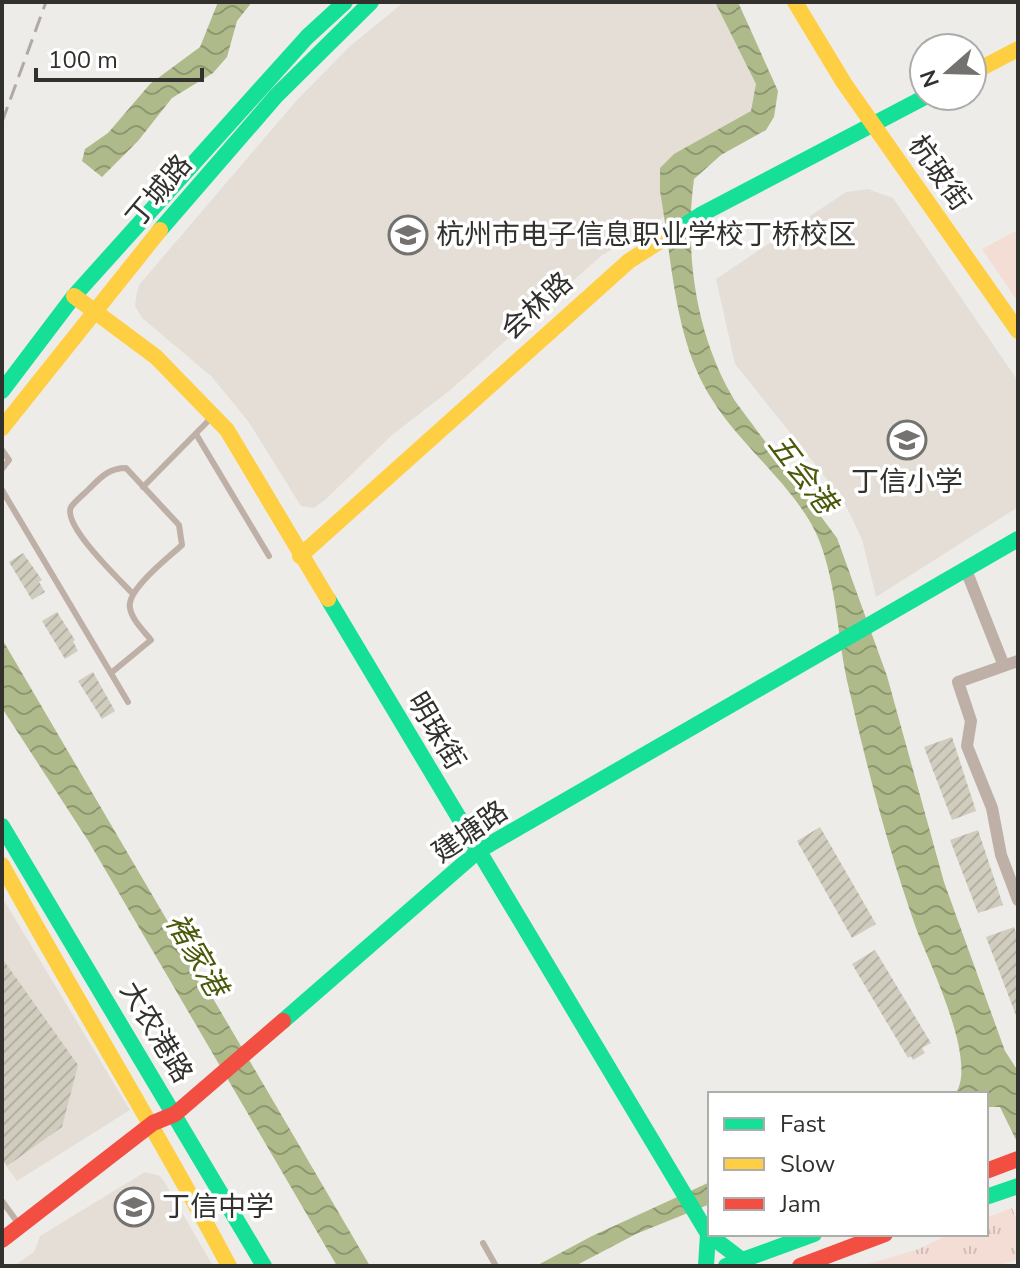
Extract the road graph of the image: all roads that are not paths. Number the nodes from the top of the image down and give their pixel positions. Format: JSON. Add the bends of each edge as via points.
{"nodes":[{"id":1,"x":345,"y":2,"type":"edge"},
{"id":2,"x":371,"y":2,"type":"edge"},
{"id":3,"x":795,"y":2,"type":"edge"},
{"id":4,"x":1018,"y":49,"type":"edge"},
{"id":5,"x":988,"y":65,"type":"edge"},
{"id":6,"x":908,"y":106,"type":"edge"},
{"id":7,"x":873,"y":124,"type":"junction"},
{"id":8,"x":74,"y":296,"type":"junction"},
{"id":9,"x":93,"y":309,"type":"junction"},
{"id":10,"x":1018,"y":331,"type":"edge"},
{"id":11,"x":2,"y":391,"type":"edge"},
{"id":12,"x":215,"y":415,"type":"junction"},
{"id":13,"x":2,"y":428,"type":"edge"},
{"id":14,"x":196,"y":434,"type":"junction"},
{"id":15,"x":2,"y":450,"type":"edge"},
{"id":16,"x":2,"y":469,"type":"edge"},
{"id":17,"x":143,"y":487,"type":"junction"},
{"id":18,"x":2,"y":490,"type":"edge"},
{"id":19,"x":1018,"y":539,"type":"edge"},
{"id":20,"x":269,"y":556,"type":"dead end"},
{"id":21,"x":300,"y":556,"type":"junction"},
{"id":22,"x":966,"y":570,"type":"junction"},
{"id":23,"x":132,"y":593,"type":"junction"},
{"id":24,"x":1018,"y":661,"type":"edge"},
{"id":25,"x":1004,"y":666,"type":"junction"},
{"id":26,"x":111,"y":673,"type":"junction"},
{"id":27,"x":128,"y":702,"type":"dead end"},
{"id":28,"x":2,"y":826,"type":"edge"},
{"id":29,"x":478,"y":851,"type":"junction"},
{"id":30,"x":2,"y":865,"type":"edge"},
{"id":31,"x":1018,"y":900,"type":"edge"},
{"id":32,"x":175,"y":1114,"type":"junction"},
{"id":33,"x":153,"y":1123,"type":"junction"},
{"id":34,"x":1018,"y":1159,"type":"edge"},
{"id":35,"x":988,"y":1170,"type":"edge"},
{"id":36,"x":1018,"y":1186,"type":"edge"},
{"id":37,"x":988,"y":1196,"type":"edge"},
{"id":38,"x":2,"y":1201,"type":"edge"},
{"id":39,"x":20,"y":1226,"type":"junction"},
{"id":40,"x":708,"y":1234,"type":"joint"},
{"id":41,"x":710,"y":1236,"type":"edge"},
{"id":42,"x":808,"y":1236,"type":"edge"},
{"id":43,"x":880,"y":1236,"type":"edge"},
{"id":44,"x":2,"y":1240,"type":"edge"},
{"id":45,"x":483,"y":1243,"type":"dead end"},
{"id":46,"x":734,"y":1263,"type":"edge"},
{"id":47,"x":229,"y":1266,"type":"edge"},
{"id":48,"x":264,"y":1266,"type":"edge"},
{"id":49,"x":496,"y":1266,"type":"edge"},
{"id":50,"x":706,"y":1266,"type":"edge"},
{"id":51,"x":800,"y":1266,"type":"edge"}],
"edges":[{"from":1,"to":8,"type":"street","name":"丁城路","via":[[307,37]]},
{"from":2,"to":9,"type":"street","name":"丁城路","via":[[321,45]]},
{"from":3,"to":7,"type":"street","name":"杭玻街"},
{"from":4,"to":5,"type":"street"},
{"from":6,"to":7,"type":"street","name":"会林路"},
{"from":7,"to":10,"type":"street","name":"杭玻街"},
{"from":7,"to":21,"type":"street","name":"会林路","via":[[702,214],[629,261]]},
{"from":8,"to":9,"type":"street","name":"明珠街"},
{"from":8,"to":11,"type":"street","name":"丁城路"},
{"from":9,"to":12,"type":"street","name":"明珠街","via":[[170,368]]},
{"from":9,"to":13,"type":"street","name":"丁城路"},
{"from":12,"to":14,"type":"lane"},
{"from":12,"to":21,"type":"street","name":"明珠街"},
{"from":14,"to":17,"type":"lane"},
{"from":14,"to":20,"type":"lane"},
{"from":15,"to":16,"type":"lane","via":[[9,460]]},
{"from":17,"to":23,"type":"lane","via":[[179,525],[182,545]]},
{"from":17,"to":23,"type":"lane","via":[[126,468],[116,468],[71,507],[70,516],[80,535]]},
{"from":18,"to":26,"type":"lane"},
{"from":19,"to":22,"type":"street","name":"建塘路"},
{"from":21,"to":29,"type":"street","name":"明珠街"},
{"from":22,"to":25,"type":"street"},
{"from":22,"to":29,"type":"street","name":"建塘路"},
{"from":23,"to":26,"type":"lane","via":[[133,616],[151,640]]},
{"from":24,"to":25,"type":"street"},
{"from":25,"to":31,"type":"street","via":[[958,682],[971,721],[967,746],[992,808],[1001,855]]},
{"from":26,"to":27,"type":"lane"},
{"from":28,"to":32,"type":"street","name":"大农港路"},
{"from":29,"to":32,"type":"street","name":"建塘路"},
{"from":29,"to":40,"type":"street","name":"明珠街"},
{"from":30,"to":33,"type":"street","name":"大农港路"},
{"from":32,"to":33,"type":"street","name":"建塘路"},
{"from":32,"to":48,"type":"street","name":"大农港路"},
{"from":33,"to":39,"type":"street","name":"建塘路"},
{"from":33,"to":47,"type":"street","name":"大农港路"},
{"from":34,"to":35,"type":"street"},
{"from":36,"to":37,"type":"street"},
{"from":38,"to":39,"type":"lane"},
{"from":39,"to":44,"type":"street","name":"建塘路"},
{"from":40,"to":50,"type":"street"},
{"from":41,"to":46,"type":"street","name":"明珠街"},
{"from":42,"to":46,"type":"street"},
{"from":43,"to":51,"type":"street"},
{"from":45,"to":49,"type":"lane"}]}
